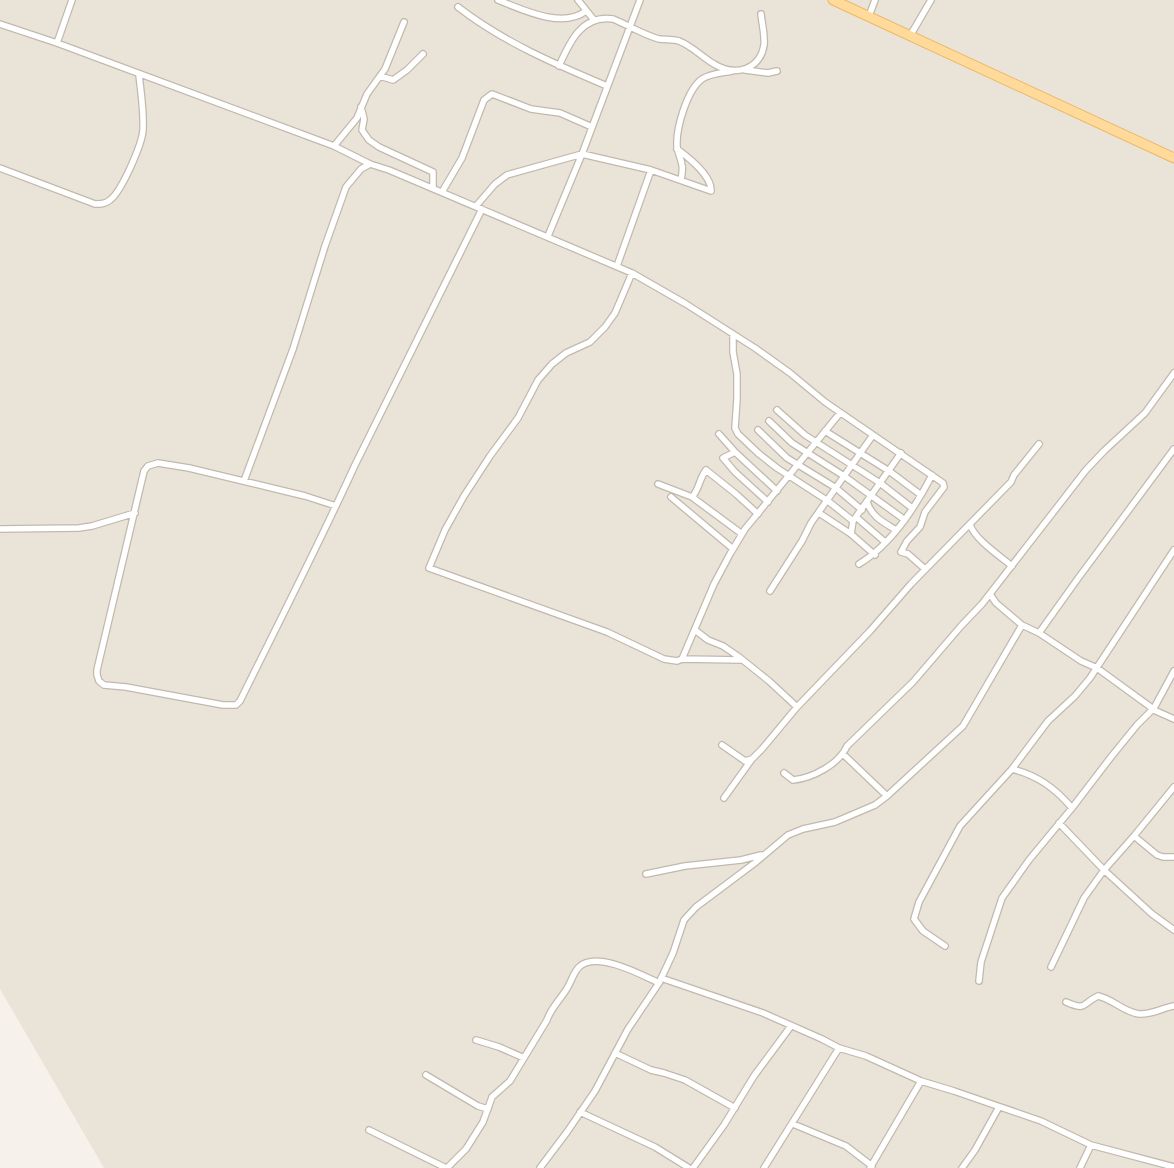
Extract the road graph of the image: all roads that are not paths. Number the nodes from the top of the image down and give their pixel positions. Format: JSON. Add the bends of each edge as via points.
{"nodes":[{"id":1,"x":72,"y":0,"type":"edge"},
{"id":2,"x":498,"y":0,"type":"edge"},
{"id":3,"x":578,"y":0,"type":"edge"},
{"id":4,"x":640,"y":0,"type":"edge"},
{"id":5,"x":833,"y":0,"type":"edge"},
{"id":6,"x":875,"y":0,"type":"edge"},
{"id":7,"x":931,"y":0,"type":"edge"},
{"id":8,"x":458,"y":7,"type":"dead end"},
{"id":9,"x":586,"y":11,"type":"junction"},
{"id":10,"x":761,"y":14,"type":"dead end"},
{"id":11,"x":869,"y":16,"type":"junction"},
{"id":12,"x":594,"y":20,"type":"junction"},
{"id":13,"x":404,"y":22,"type":"dead end"},
{"id":14,"x":0,"y":24,"type":"edge"},
{"id":15,"x":630,"y":26,"type":"junction"},
{"id":16,"x":910,"y":36,"type":"junction"},
{"id":17,"x":57,"y":43,"type":"junction"},
{"id":18,"x":423,"y":54,"type":"dead end"},
{"id":19,"x":559,"y":66,"type":"junction"},
{"id":20,"x":745,"y":70,"type":"junction"},
{"id":21,"x":734,"y":71,"type":"junction"},
{"id":22,"x":777,"y":71,"type":"dead end"},
{"id":23,"x":138,"y":75,"type":"junction"},
{"id":24,"x":380,"y":76,"type":"junction"},
{"id":25,"x":607,"y":86,"type":"junction"},
{"id":26,"x":362,"y":107,"type":"junction"},
{"id":27,"x":592,"y":127,"type":"junction"},
{"id":28,"x":334,"y":146,"type":"junction"},
{"id":29,"x":677,"y":149,"type":"junction"},
{"id":30,"x":582,"y":154,"type":"junction"},
{"id":31,"x":1174,"y":158,"type":"edge"},
{"id":32,"x":370,"y":164,"type":"junction"},
{"id":33,"x":0,"y":168,"type":"edge"},
{"id":34,"x":651,"y":170,"type":"junction"},
{"id":35,"x":681,"y":180,"type":"junction"},
{"id":36,"x":433,"y":188,"type":"junction"},
{"id":37,"x":442,"y":192,"type":"junction"},
{"id":38,"x":479,"y":208,"type":"junction"},
{"id":39,"x":548,"y":236,"type":"junction"},
{"id":40,"x":617,"y":266,"type":"junction"},
{"id":41,"x":632,"y":273,"type":"junction"},
{"id":42,"x":733,"y":334,"type":"junction"},
{"id":43,"x":1174,"y":373,"type":"edge"},
{"id":44,"x":777,"y":410,"type":"dead end"},
{"id":45,"x":840,"y":413,"type":"junction"},
{"id":46,"x":769,"y":421,"type":"dead end"},
{"id":47,"x":758,"y":430,"type":"dead end"},
{"id":48,"x":825,"y":431,"type":"junction"},
{"id":49,"x":719,"y":434,"type":"dead end"},
{"id":50,"x":873,"y":435,"type":"junction"},
{"id":51,"x":816,"y":442,"type":"junction"},
{"id":52,"x":1039,"y":444,"type":"dead end"},
{"id":53,"x":1174,"y":449,"type":"edge"},
{"id":54,"x":735,"y":452,"type":"junction"},
{"id":55,"x":808,"y":452,"type":"junction"},
{"id":56,"x":861,"y":453,"type":"junction"},
{"id":57,"x":901,"y":453,"type":"junction"},
{"id":58,"x":852,"y":465,"type":"junction"},
{"id":59,"x":798,"y":466,"type":"junction"},
{"id":60,"x":889,"y":471,"type":"junction"},
{"id":61,"x":790,"y":475,"type":"junction"},
{"id":62,"x":932,"y":475,"type":"junction"},
{"id":63,"x":844,"y":476,"type":"junction"},
{"id":64,"x":244,"y":481,"type":"junction"},
{"id":65,"x":880,"y":483,"type":"junction"},
{"id":66,"x":658,"y":484,"type":"dead end"},
{"id":67,"x":836,"y":488,"type":"junction"},
{"id":68,"x":777,"y":491,"type":"junction"},
{"id":69,"x":921,"y":495,"type":"junction"},
{"id":70,"x":871,"y":496,"type":"junction"},
{"id":71,"x":692,"y":497,"type":"junction"},
{"id":72,"x":671,"y":498,"type":"dead end"},
{"id":73,"x":828,"y":501,"type":"junction"},
{"id":74,"x":768,"y":502,"type":"junction"},
{"id":75,"x":866,"y":502,"type":"junction"},
{"id":76,"x":336,"y":506,"type":"junction"},
{"id":77,"x":912,"y":508,"type":"junction"},
{"id":78,"x":862,"y":510,"type":"junction"},
{"id":79,"x":135,"y":513,"type":"junction"},
{"id":80,"x":819,"y":513,"type":"junction"},
{"id":81,"x":758,"y":514,"type":"junction"},
{"id":82,"x":855,"y":519,"type":"junction"},
{"id":83,"x":905,"y":520,"type":"junction"},
{"id":84,"x":970,"y":524,"type":"junction"},
{"id":85,"x":842,"y":528,"type":"junction"},
{"id":86,"x":0,"y":529,"type":"edge"},
{"id":87,"x":896,"y":530,"type":"junction"},
{"id":88,"x":742,"y":534,"type":"junction"},
{"id":89,"x":851,"y":534,"type":"junction"},
{"id":90,"x":885,"y":542,"type":"junction"},
{"id":91,"x":733,"y":549,"type":"junction"},
{"id":92,"x":1174,"y":550,"type":"edge"},
{"id":93,"x":875,"y":555,"type":"junction"},
{"id":94,"x":859,"y":564,"type":"dead end"},
{"id":95,"x":1012,"y":566,"type":"junction"},
{"id":96,"x":925,"y":569,"type":"junction"},
{"id":97,"x":770,"y":591,"type":"dead end"},
{"id":98,"x":990,"y":594,"type":"junction"},
{"id":99,"x":1022,"y":625,"type":"junction"},
{"id":100,"x":695,"y":630,"type":"junction"},
{"id":101,"x":1039,"y":633,"type":"junction"},
{"id":102,"x":682,"y":659,"type":"junction"},
{"id":103,"x":742,"y":660,"type":"junction"},
{"id":104,"x":1098,"y":668,"type":"junction"},
{"id":105,"x":1174,"y":671,"type":"edge"},
{"id":106,"x":797,"y":707,"type":"junction"},
{"id":107,"x":1154,"y":708,"type":"junction"},
{"id":108,"x":1174,"y":719,"type":"edge"},
{"id":109,"x":722,"y":745,"type":"dead end"},
{"id":110,"x":843,"y":754,"type":"junction"},
{"id":111,"x":752,"y":759,"type":"junction"},
{"id":112,"x":1012,"y":768,"type":"junction"},
{"id":113,"x":784,"y":773,"type":"dead end"},
{"id":114,"x":1174,"y":787,"type":"edge"},
{"id":115,"x":887,"y":796,"type":"junction"},
{"id":116,"x":724,"y":798,"type":"dead end"},
{"id":117,"x":1072,"y":808,"type":"junction"},
{"id":118,"x":1059,"y":823,"type":"junction"},
{"id":119,"x":1134,"y":836,"type":"junction"},
{"id":120,"x":766,"y":853,"type":"junction"},
{"id":121,"x":1174,"y":858,"type":"edge"},
{"id":122,"x":1104,"y":870,"type":"junction"},
{"id":123,"x":646,"y":874,"type":"dead end"},
{"id":124,"x":1174,"y":930,"type":"edge"},
{"id":125,"x":945,"y":946,"type":"dead end"},
{"id":126,"x":1051,"y":967,"type":"dead end"},
{"id":127,"x":660,"y":981,"type":"junction"},
{"id":128,"x":979,"y":981,"type":"dead end"},
{"id":129,"x":1066,"y":1002,"type":"dead end"},
{"id":130,"x":1174,"y":1006,"type":"edge"},
{"id":131,"x":791,"y":1026,"type":"junction"},
{"id":132,"x":476,"y":1040,"type":"dead end"},
{"id":133,"x":839,"y":1048,"type":"junction"},
{"id":134,"x":615,"y":1053,"type":"junction"},
{"id":135,"x":524,"y":1058,"type":"junction"},
{"id":136,"x":426,"y":1075,"type":"dead end"},
{"id":137,"x":921,"y":1082,"type":"junction"},
{"id":138,"x":735,"y":1108,"type":"junction"},
{"id":139,"x":999,"y":1108,"type":"junction"},
{"id":140,"x":488,"y":1109,"type":"junction"},
{"id":141,"x":580,"y":1112,"type":"junction"},
{"id":142,"x":793,"y":1124,"type":"junction"},
{"id":143,"x":369,"y":1130,"type":"dead end"},
{"id":144,"x":1091,"y":1145,"type":"junction"},
{"id":145,"x":871,"y":1167,"type":"edge"},
{"id":146,"x":1174,"y":1167,"type":"edge"},
{"id":147,"x":446,"y":1168,"type":"edge"},
{"id":148,"x":540,"y":1168,"type":"edge"},
{"id":149,"x":688,"y":1168,"type":"edge"},
{"id":150,"x":693,"y":1168,"type":"edge"},
{"id":151,"x":764,"y":1168,"type":"edge"},
{"id":152,"x":962,"y":1168,"type":"edge"},
{"id":153,"x":1080,"y":1168,"type":"edge"}],
"edges":[{"from":1,"to":17,"type":"street"},
{"from":2,"to":9,"type":"street","via":[[527,12],[558,18]]},
{"from":3,"to":9,"type":"street"},
{"from":4,"to":15,"type":"street"},
{"from":5,"to":11,"type":"main road"},
{"from":6,"to":11,"type":"street"},
{"from":7,"to":16,"type":"street"},
{"from":8,"to":19,"type":"street","via":[[493,32]]},
{"from":9,"to":12,"type":"street"},
{"from":10,"to":20,"type":"street","via":[[762,54],[755,65]]},
{"from":11,"to":16,"type":"main road"},
{"from":12,"to":15,"type":"street","via":[[614,19]]},
{"from":12,"to":19,"type":"street","via":[[576,35]]},
{"from":13,"to":24,"type":"street"},
{"from":14,"to":17,"type":"street"},
{"from":15,"to":21,"type":"street","via":[[660,39],[679,42],[715,65]]},
{"from":15,"to":25,"type":"street"},
{"from":16,"to":31,"type":"main road"},
{"from":17,"to":23,"type":"street"},
{"from":18,"to":24,"type":"street","via":[[393,80]]},
{"from":19,"to":25,"type":"street"},
{"from":20,"to":21,"type":"street"},
{"from":20,"to":22,"type":"street"},
{"from":21,"to":29,"type":"street","via":[[709,75],[694,89],[679,121]]},
{"from":23,"to":28,"type":"street"},
{"from":23,"to":33,"type":"street","via":[[143,133],[120,189],[111,200],[95,204]]},
{"from":24,"to":26,"type":"street"},
{"from":25,"to":27,"type":"street"},
{"from":26,"to":28,"type":"street"},
{"from":26,"to":36,"type":"street","via":[[362,130],[369,140],[433,172]]},
{"from":27,"to":30,"type":"street"},
{"from":27,"to":37,"type":"street","via":[[560,113],[532,109],[492,94],[484,100],[462,158]]},
{"from":28,"to":32,"type":"street"},
{"from":29,"to":35,"type":"street","via":[[683,167]]},
{"from":29,"to":35,"type":"street","via":[[697,166],[711,191]]},
{"from":30,"to":34,"type":"street"},
{"from":30,"to":38,"type":"street","via":[[506,175],[495,184]]},
{"from":30,"to":39,"type":"street"},
{"from":32,"to":36,"type":"street"},
{"from":32,"to":64,"type":"street","via":[[361,169],[346,187],[293,349]]},
{"from":34,"to":35,"type":"street"},
{"from":34,"to":40,"type":"street"},
{"from":36,"to":37,"type":"street"},
{"from":37,"to":38,"type":"street"},
{"from":38,"to":39,"type":"street"},
{"from":38,"to":76,"type":"street"},
{"from":39,"to":40,"type":"street"},
{"from":40,"to":41,"type":"street"},
{"from":41,"to":42,"type":"street"},
{"from":41,"to":102,"type":"street","via":[[615,313],[605,326],[590,342],[566,353],[552,364],[538,380],[518,418],[459,504],[429,568],[607,632],[672,662]]},
{"from":42,"to":45,"type":"street","via":[[790,372]]},
{"from":42,"to":61,"type":"street","via":[[737,399],[735,428],[758,453]]},
{"from":43,"to":95,"type":"street","via":[[1145,413],[1086,470]]},
{"from":44,"to":51,"type":"street"},
{"from":45,"to":48,"type":"street"},
{"from":45,"to":50,"type":"street"},
{"from":46,"to":55,"type":"street","via":[[792,443]]},
{"from":47,"to":59,"type":"street"},
{"from":48,"to":51,"type":"street"},
{"from":48,"to":56,"type":"street"},
{"from":49,"to":54,"type":"street"},
{"from":50,"to":56,"type":"street"},
{"from":50,"to":57,"type":"street"},
{"from":51,"to":55,"type":"street"},
{"from":51,"to":58,"type":"street"},
{"from":52,"to":84,"type":"street","via":[[1011,482]]},
{"from":53,"to":101,"type":"street"},
{"from":54,"to":68,"type":"street"},
{"from":54,"to":74,"type":"street","via":[[723,458]]},
{"from":55,"to":59,"type":"street"},
{"from":55,"to":63,"type":"street"},
{"from":56,"to":58,"type":"street"},
{"from":56,"to":60,"type":"street"},
{"from":57,"to":60,"type":"street"},
{"from":57,"to":62,"type":"street"},
{"from":58,"to":63,"type":"street"},
{"from":58,"to":65,"type":"street"},
{"from":59,"to":61,"type":"street"},
{"from":59,"to":67,"type":"street"},
{"from":60,"to":65,"type":"street"},
{"from":60,"to":69,"type":"street"},
{"from":61,"to":68,"type":"street"},
{"from":61,"to":73,"type":"street"},
{"from":62,"to":69,"type":"street"},
{"from":62,"to":96,"type":"street","via":[[944,487],[901,552]]},
{"from":63,"to":67,"type":"street"},
{"from":63,"to":70,"type":"street"},
{"from":64,"to":76,"type":"street"},
{"from":64,"to":79,"type":"street","via":[[158,463],[144,471]]},
{"from":65,"to":70,"type":"street"},
{"from":65,"to":77,"type":"street"},
{"from":66,"to":71,"type":"street"},
{"from":67,"to":73,"type":"street"},
{"from":67,"to":78,"type":"street"},
{"from":68,"to":74,"type":"street"},
{"from":69,"to":77,"type":"street"},
{"from":70,"to":75,"type":"street"},
{"from":70,"to":83,"type":"street"},
{"from":71,"to":81,"type":"street","via":[[706,470]]},
{"from":71,"to":88,"type":"street"},
{"from":72,"to":91,"type":"street"},
{"from":73,"to":80,"type":"street"},
{"from":73,"to":82,"type":"street"},
{"from":74,"to":81,"type":"street"},
{"from":75,"to":78,"type":"street"},
{"from":75,"to":87,"type":"street","via":[[875,517]]},
{"from":76,"to":79,"type":"street","via":[[240,701],[230,706],[104,684],[96,675]]},
{"from":77,"to":83,"type":"street"},
{"from":78,"to":82,"type":"street"},
{"from":79,"to":86,"type":"street","via":[[86,527]]},
{"from":80,"to":85,"type":"street"},
{"from":80,"to":97,"type":"street"},
{"from":81,"to":88,"type":"street"},
{"from":82,"to":85,"type":"street"},
{"from":82,"to":89,"type":"street"},
{"from":82,"to":90,"type":"street"},
{"from":83,"to":87,"type":"street"},
{"from":84,"to":95,"type":"street","via":[[977,536]]},
{"from":84,"to":96,"type":"street"},
{"from":85,"to":89,"type":"street"},
{"from":87,"to":90,"type":"street"},
{"from":88,"to":91,"type":"street"},
{"from":89,"to":93,"type":"street"},
{"from":90,"to":93,"type":"street"},
{"from":91,"to":100,"type":"street"},
{"from":92,"to":104,"type":"street"},
{"from":93,"to":94,"type":"street"},
{"from":95,"to":98,"type":"street"},
{"from":96,"to":106,"type":"street"},
{"from":98,"to":99,"type":"street"},
{"from":98,"to":110,"type":"street","via":[[913,682],[860,732]]},
{"from":99,"to":101,"type":"street"},
{"from":99,"to":115,"type":"street","via":[[963,726]]},
{"from":100,"to":102,"type":"street"},
{"from":100,"to":103,"type":"street"},
{"from":101,"to":104,"type":"street","via":[[1081,661]]},
{"from":102,"to":103,"type":"street"},
{"from":103,"to":106,"type":"street"},
{"from":104,"to":107,"type":"street"},
{"from":104,"to":112,"type":"street","via":[[1075,696],[1042,727]]},
{"from":105,"to":107,"type":"street"},
{"from":106,"to":111,"type":"street"},
{"from":107,"to":108,"type":"street"},
{"from":107,"to":117,"type":"street"},
{"from":109,"to":111,"type":"street","via":[[745,761]]},
{"from":110,"to":113,"type":"street","via":[[814,775],[802,779],[793,780]]},
{"from":110,"to":115,"type":"street"},
{"from":111,"to":116,"type":"street"},
{"from":112,"to":117,"type":"street","via":[[1041,780]]},
{"from":112,"to":125,"type":"street","via":[[960,826],[919,902],[914,918],[923,931]]},
{"from":114,"to":119,"type":"street"},
{"from":115,"to":120,"type":"street","via":[[875,805],[835,822],[794,832]]},
{"from":117,"to":118,"type":"street"},
{"from":118,"to":122,"type":"street"},
{"from":118,"to":128,"type":"street","via":[[1002,898],[981,962]]},
{"from":119,"to":121,"type":"street","via":[[1157,855]]},
{"from":119,"to":122,"type":"street"},
{"from":120,"to":123,"type":"street"},
{"from":120,"to":127,"type":"street","via":[[684,920]]},
{"from":122,"to":124,"type":"street"},
{"from":122,"to":126,"type":"street","via":[[1084,898]]},
{"from":127,"to":131,"type":"street"},
{"from":127,"to":134,"type":"street"},
{"from":127,"to":135,"type":"street","via":[[601,961],[585,963],[551,1009]]},
{"from":129,"to":130,"type":"street","via":[[1084,1006],[1098,996],[1137,1014]]},
{"from":131,"to":133,"type":"street"},
{"from":131,"to":138,"type":"street"},
{"from":132,"to":135,"type":"street"},
{"from":133,"to":137,"type":"street","via":[[866,1056]]},
{"from":133,"to":142,"type":"street"},
{"from":134,"to":138,"type":"street","via":[[651,1070],[685,1080]]},
{"from":134,"to":141,"type":"street"},
{"from":135,"to":140,"type":"street","via":[[510,1081],[492,1097]]},
{"from":136,"to":140,"type":"street"},
{"from":137,"to":139,"type":"street"},
{"from":137,"to":145,"type":"street"},
{"from":138,"to":150,"type":"street"},
{"from":139,"to":144,"type":"street","via":[[1041,1121]]},
{"from":139,"to":152,"type":"street"},
{"from":140,"to":147,"type":"street","via":[[466,1148]]},
{"from":141,"to":148,"type":"street"},
{"from":141,"to":149,"type":"street","via":[[655,1147]]},
{"from":142,"to":145,"type":"street","via":[[846,1146]]},
{"from":142,"to":151,"type":"street"},
{"from":143,"to":147,"type":"street"},
{"from":144,"to":146,"type":"street"},
{"from":144,"to":153,"type":"street"}]}
